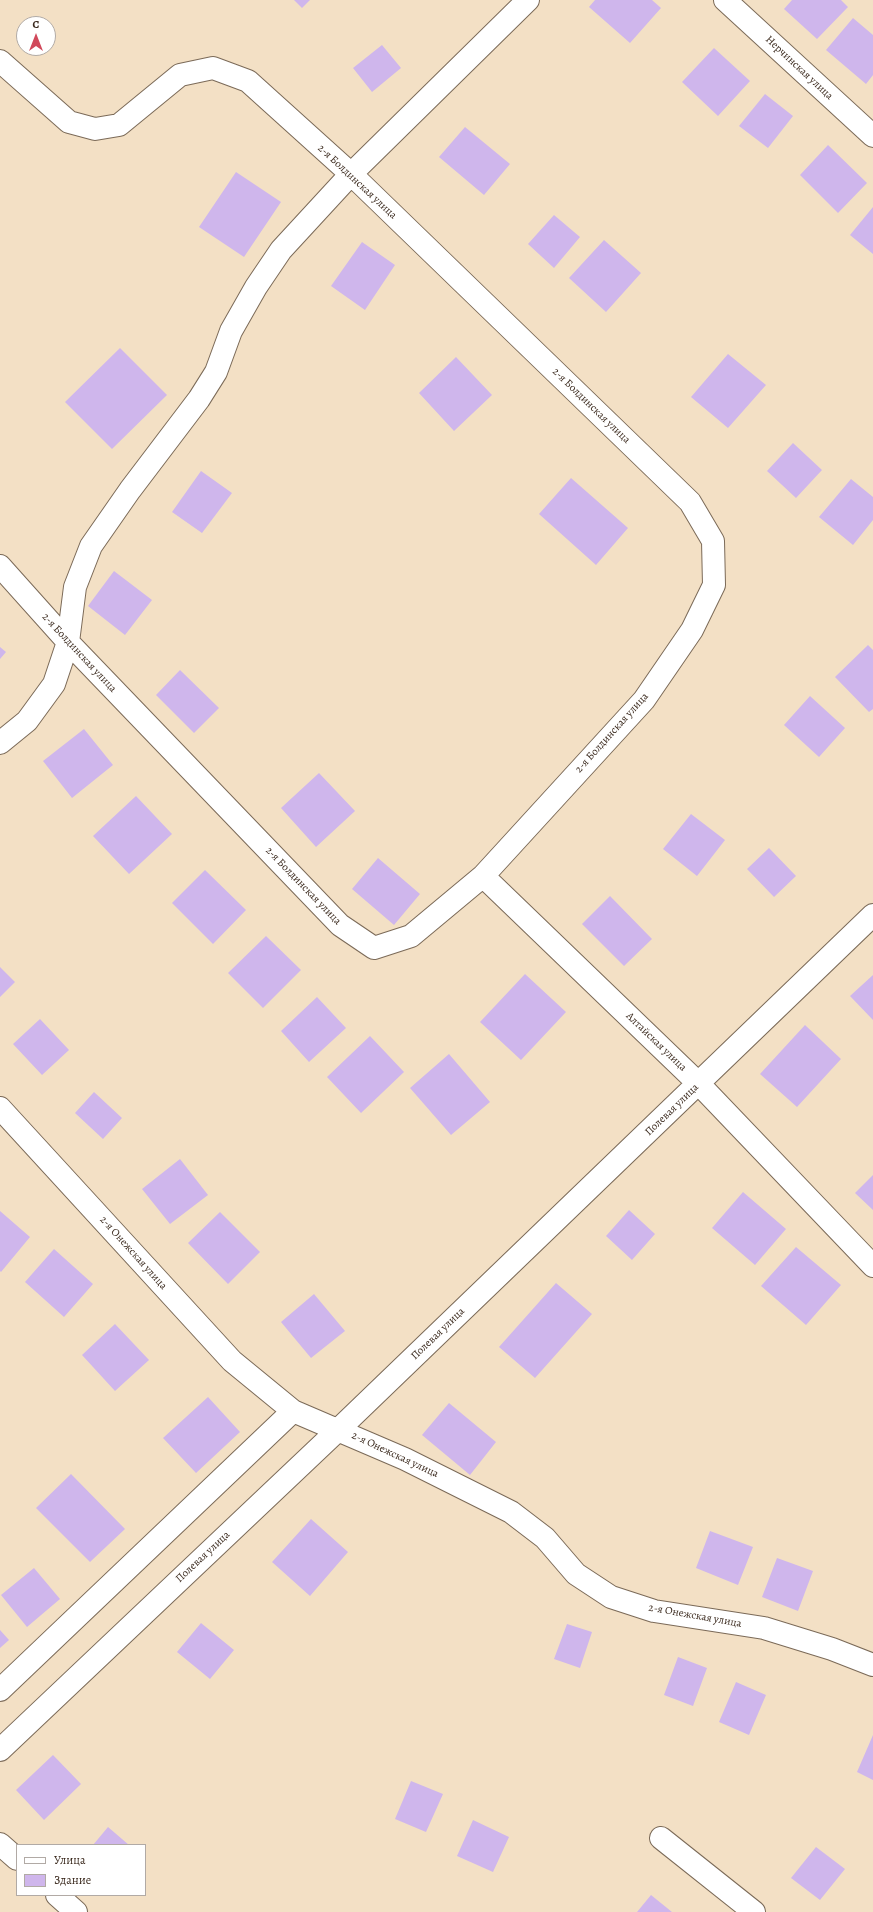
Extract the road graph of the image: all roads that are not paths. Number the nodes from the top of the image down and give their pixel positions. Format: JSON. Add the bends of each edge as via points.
{"nodes":[{"id":1,"x":528,"y":0,"type":"edge"},
{"id":2,"x":725,"y":0,"type":"edge"},
{"id":3,"x":0,"y":61,"type":"edge"},
{"id":4,"x":873,"y":136,"type":"edge"},
{"id":5,"x":351,"y":174,"type":"junction"},
{"id":6,"x":0,"y":566,"type":"edge"},
{"id":7,"x":68,"y":642,"type":"junction"},
{"id":8,"x":0,"y":743,"type":"edge"},
{"id":9,"x":483,"y":876,"type":"junction"},
{"id":10,"x":873,"y":915,"type":"edge"},
{"id":11,"x":699,"y":1084,"type":"junction"},
{"id":12,"x":0,"y":1108,"type":"edge"},
{"id":13,"x":873,"y":1266,"type":"edge"},
{"id":14,"x":293,"y":1411,"type":"junction"},
{"id":15,"x":338,"y":1430,"type":"junction"},
{"id":16,"x":873,"y":1665,"type":"edge"},
{"id":17,"x":0,"y":1690,"type":"edge"},
{"id":18,"x":0,"y":1750,"type":"edge"},
{"id":19,"x":661,"y":1838,"type":"dead end"},
{"id":20,"x":0,"y":1844,"type":"edge"},
{"id":21,"x":16,"y":1858,"type":"edge"},
{"id":22,"x":58,"y":1896,"type":"edge"},
{"id":23,"x":76,"y":1912,"type":"edge"},
{"id":24,"x":754,"y":1912,"type":"edge"}],
"edges":[{"from":1,"to":5,"type":"street"},
{"from":2,"to":4,"type":"street","name":"Нерчинская улица"},
{"from":3,"to":5,"type":"street","name":"2-я Болдинская улица","via":[[69,122],[95,129],[119,126],[180,75],[213,68],[248,81]]},
{"from":5,"to":7,"type":"street","via":[[277,256],[231,330],[216,372],[199,399],[91,546],[75,587]]},
{"from":5,"to":9,"type":"street","name":"2-я Болдинская улица","via":[[690,502],[713,542],[714,584],[692,630],[644,700]]},
{"from":6,"to":7,"type":"street","name":"2-я Болдинская улица"},
{"from":7,"to":8,"type":"street","via":[[54,684],[27,721]]},
{"from":7,"to":9,"type":"street","name":"2-я Болдинская улица","via":[[340,925],[374,948],[411,936]]},
{"from":9,"to":11,"type":"street","name":"Алтайская улица"},
{"from":10,"to":11,"type":"street","name":"Полевая улица"},
{"from":11,"to":13,"type":"street","name":"Алтайская улица"},
{"from":11,"to":15,"type":"street","name":"Полевая улица"},
{"from":12,"to":14,"type":"street","name":"2-я Онежская улица","via":[[232,1361]]},
{"from":14,"to":15,"type":"street","name":"2-я Онежская улица"},
{"from":14,"to":17,"type":"street"},
{"from":15,"to":16,"type":"street","name":"2-я Онежская улица","via":[[406,1459],[510,1512],[545,1538],[576,1574],[612,1597],[654,1611],[764,1628]]},
{"from":15,"to":18,"type":"street","name":"Полевая улица"},
{"from":19,"to":24,"type":"street"},
{"from":20,"to":21,"type":"street"},
{"from":22,"to":23,"type":"street"}]}
